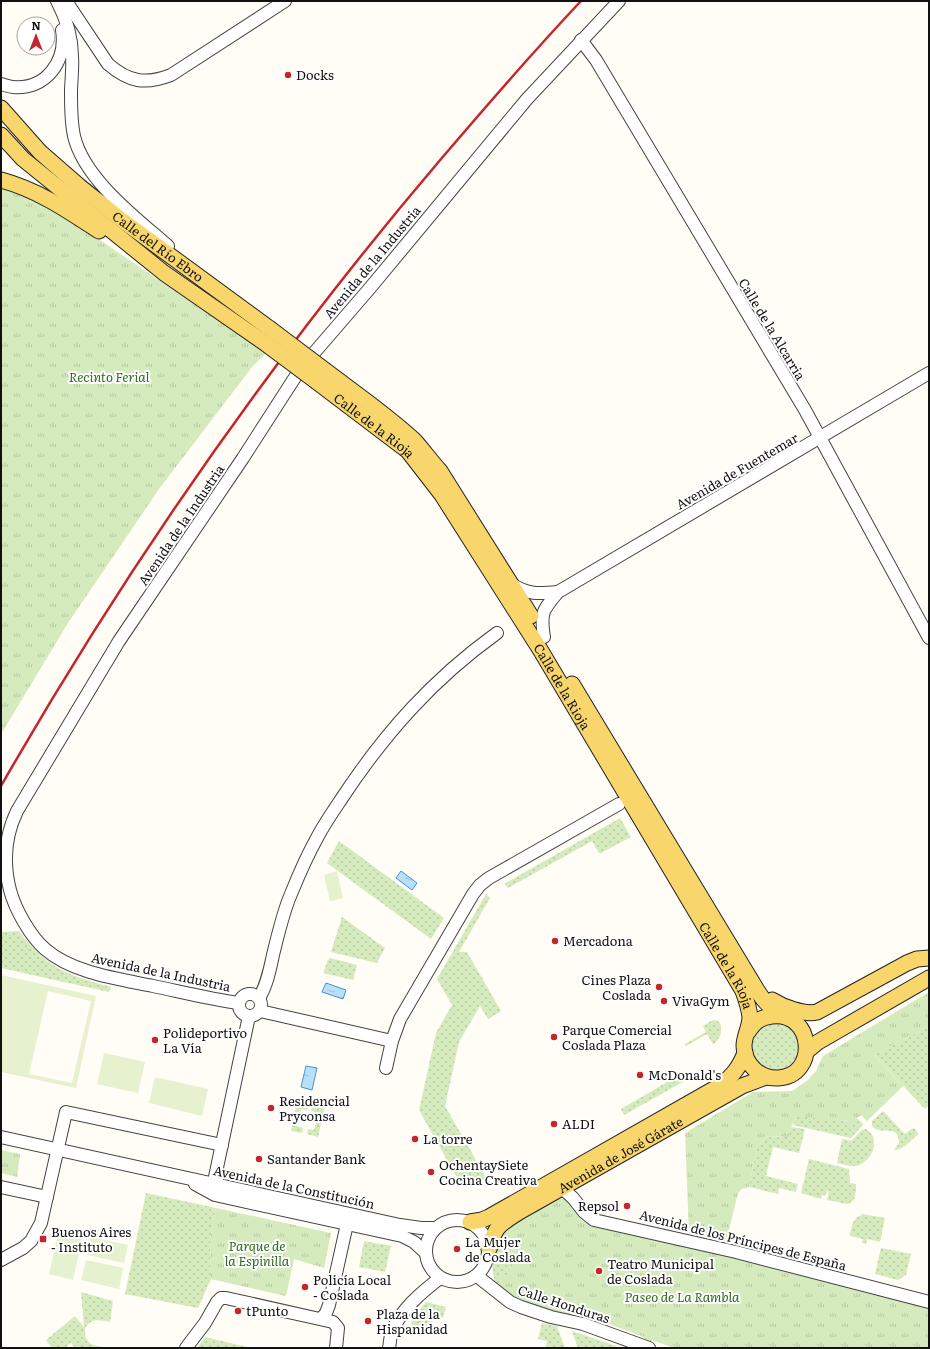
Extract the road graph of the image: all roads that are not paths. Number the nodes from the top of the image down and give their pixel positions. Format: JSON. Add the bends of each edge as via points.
{"nodes":[{"id":1,"x":52,"y":1,"type":"edge"},
{"id":2,"x":57,"y":1,"type":"edge"},
{"id":3,"x":66,"y":1,"type":"edge"},
{"id":4,"x":285,"y":1,"type":"edge"},
{"id":5,"x":619,"y":1,"type":"edge"},
{"id":6,"x":581,"y":40,"type":"junction"},
{"id":7,"x":1,"y":84,"type":"edge"},
{"id":8,"x":1,"y":108,"type":"edge"},
{"id":9,"x":1,"y":135,"type":"edge"},
{"id":10,"x":1,"y":180,"type":"edge"},
{"id":11,"x":164,"y":273,"type":"junction"},
{"id":12,"x":211,"y":286,"type":"junction"},
{"id":13,"x":266,"y":335,"type":"junction"},
{"id":14,"x":929,"y":373,"type":"edge"},
{"id":15,"x":322,"y":376,"type":"junction"},
{"id":16,"x":820,"y":438,"type":"junction"},
{"id":17,"x":510,"y":582,"type":"junction"},
{"id":18,"x":558,"y":592,"type":"junction"},
{"id":19,"x":497,"y":633,"type":"dead end"},
{"id":20,"x":544,"y":637,"type":"junction"},
{"id":21,"x":929,"y":638,"type":"edge"},
{"id":22,"x":619,"y":804,"type":"dead end"},
{"id":23,"x":929,"y":958,"type":"edge"},
{"id":24,"x":929,"y":978,"type":"edge"},
{"id":25,"x":752,"y":982,"type":"junction"},
{"id":26,"x":259,"y":998,"type":"junction"},
{"id":27,"x":239,"y":1003,"type":"junction"},
{"id":28,"x":255,"y":1013,"type":"junction"},
{"id":29,"x":789,"y":1018,"type":"junction"},
{"id":30,"x":748,"y":1032,"type":"junction"},
{"id":31,"x":392,"y":1040,"type":"junction"},
{"id":32,"x":806,"y":1051,"type":"junction"},
{"id":33,"x":745,"y":1053,"type":"junction"},
{"id":34,"x":386,"y":1068,"type":"dead end"},
{"id":35,"x":766,"y":1077,"type":"junction"},
{"id":36,"x":1,"y":1137,"type":"edge"},
{"id":37,"x":222,"y":1145,"type":"junction"},
{"id":38,"x":58,"y":1150,"type":"junction"},
{"id":39,"x":148,"y":1169,"type":"junction"},
{"id":40,"x":219,"y":1185,"type":"junction"},
{"id":41,"x":1,"y":1187,"type":"edge"},
{"id":42,"x":562,"y":1188,"type":"junction"},
{"id":43,"x":47,"y":1197,"type":"junction"},
{"id":44,"x":470,"y":1222,"type":"junction"},
{"id":45,"x":347,"y":1224,"type":"junction"},
{"id":46,"x":435,"y":1228,"type":"junction"},
{"id":47,"x":489,"y":1249,"type":"junction"},
{"id":48,"x":427,"y":1258,"type":"junction"},
{"id":49,"x":1,"y":1260,"type":"edge"},
{"id":50,"x":478,"y":1276,"type":"junction"},
{"id":51,"x":440,"y":1278,"type":"junction"},
{"id":52,"x":419,"y":1296,"type":"junction"},
{"id":53,"x":929,"y":1302,"type":"edge"},
{"id":54,"x":321,"y":1319,"type":"junction"},
{"id":55,"x":186,"y":1348,"type":"edge"},
{"id":56,"x":336,"y":1348,"type":"edge"},
{"id":57,"x":389,"y":1348,"type":"edge"},
{"id":58,"x":649,"y":1348,"type":"edge"}],
"edges":[{"from":1,"to":7,"type":"street","via":[[63,36],[58,64],[39,83],[26,87]]},
{"from":2,"to":12,"type":"street","via":[[66,20],[70,37],[71,114],[74,137],[82,155],[108,192]]},
{"from":3,"to":4,"type":"street","via":[[108,64],[126,77],[143,82],[171,74]]},
{"from":5,"to":6,"type":"street","name":"Avenida de la Industria"},
{"from":6,"to":16,"type":"street","name":"Calle de la Alcarria","via":[[596,60]]},
{"from":6,"to":27,"type":"street","name":"Avenida de la Industria","via":[[527,99],[301,368],[119,641],[12,822],[6,851],[8,882],[17,910],[45,949],[64,962],[101,976]]},
{"from":8,"to":12,"type":"main road","name":"Calle del Río Ebro","via":[[40,152],[79,186]]},
{"from":9,"to":11,"type":"main road","name":"Calle del Río Ebro","via":[[23,159]]},
{"from":10,"to":11,"type":"main road","via":[[20,185],[47,198]]},
{"from":11,"to":13,"type":"main road","name":"Calle del Río Ebro"},
{"from":12,"to":13,"type":"main road","name":"Calle del Río Ebro"},
{"from":13,"to":15,"type":"main road","name":"Calle del Río Ebro","bridge":true},
{"from":14,"to":16,"type":"street","name":"Avenida de Fuentemar"},
{"from":15,"to":17,"type":"main road","name":"Calle de la Rioja","via":[[397,426],[428,456]]},
{"from":15,"to":30,"type":"main road","name":"Calle de la Rioja","via":[[408,451],[442,495],[541,651],[743,991],[749,1008]]},
{"from":16,"to":18,"type":"street","name":"Avenida de Fuentemar"},
{"from":16,"to":21,"type":"street","name":"Calle de la Alcarria"},
{"from":17,"to":18,"type":"street","name":"Avenida de Fuentemar","via":[[529,592]]},
{"from":17,"to":20,"type":"main road","name":"Calle de la Rioja"},
{"from":18,"to":20,"type":"street","name":"Avenida de Fuentemar","via":[[542,613]]},
{"from":19,"to":26,"type":"street","via":[[443,676],[401,719],[360,771],[318,835],[290,896],[270,969]]},
{"from":20,"to":25,"type":"main road","name":"Calle de la Rioja"},
{"from":22,"to":31,"type":"street","via":[[488,878],[480,885],[416,990]]},
{"from":23,"to":25,"type":"main road","name":"Calle de la Rioja","via":[[917,959],[810,1014],[776,1002]]},
{"from":23,"to":29,"type":"main road","via":[[823,1020],[808,1022]]},
{"from":24,"to":32,"type":"main road"},
{"from":25,"to":29,"type":"main road","name":"Calle de la Rioja","via":[[767,1004]]},
{"from":26,"to":27,"type":"street","via":[[249,993],[243,996]]},
{"from":26,"to":28,"type":"street","via":[[262,1004]]},
{"from":27,"to":28,"type":"street","via":[[240,1010],[246,1015]]},
{"from":28,"to":31,"type":"street"},
{"from":28,"to":37,"type":"street"},
{"from":29,"to":30,"type":"main road","via":[[775,1015],[760,1019]]},
{"from":29,"to":32,"type":"main road","via":[[799,1025],[807,1046]]},
{"from":30,"to":33,"type":"main road","via":[[744,1042]]},
{"from":31,"to":34,"type":"street"},
{"from":32,"to":35,"type":"main road","via":[[801,1065],[795,1072],[783,1078]]},
{"from":33,"to":35,"type":"main road","via":[[758,1074]]},
{"from":33,"to":44,"type":"main road","name":"Avenida de José Gárate","via":[[734,1074],[721,1085],[489,1217]]},
{"from":35,"to":42,"type":"main road","name":"Avenida de José Gárate","via":[[736,1089]]},
{"from":36,"to":38,"type":"street","name":"Avenida de la Constitución"},
{"from":37,"to":38,"type":"street","name":"Avenida de la Constitución","via":[[66,1112]]},
{"from":37,"to":40,"type":"street","via":[[216,1177]]},
{"from":38,"to":39,"type":"street","name":"Avenida de la Constitución"},
{"from":38,"to":43,"type":"street"},
{"from":39,"to":40,"type":"street","name":"Avenida de la Constitución"},
{"from":39,"to":45,"type":"street","name":"Avenida de la Constitución","via":[[195,1184],[215,1195]]},
{"from":40,"to":46,"type":"street","name":"Avenida de la Constitución","via":[[400,1225]]},
{"from":41,"to":43,"type":"street"},
{"from":42,"to":47,"type":"main road","name":"Avenida de José Gárate","via":[[499,1225]]},
{"from":42,"to":53,"type":"street","name":"Avenida de los Príncipes de España","via":[[594,1220],[736,1252]]},
{"from":43,"to":49,"type":"street","via":[[41,1223],[31,1241]]},
{"from":44,"to":46,"type":"street","via":[[453,1220]]},
{"from":44,"to":47,"type":"street","via":[[487,1238]]},
{"from":45,"to":48,"type":"street","name":"Avenida de la Constitución","via":[[402,1236],[414,1242]]},
{"from":45,"to":54,"type":"street","via":[[326,1313]]},
{"from":46,"to":48,"type":"street","via":[[426,1244]]},
{"from":47,"to":50,"type":"street","via":[[488,1259]]},
{"from":48,"to":51,"type":"street","via":[[433,1271]]},
{"from":48,"to":52,"type":"street","via":[[425,1284]]},
{"from":50,"to":51,"type":"street","via":[[459,1283]]},
{"from":50,"to":58,"type":"street","name":"Calle Honduras","via":[[510,1302],[521,1307],[583,1324]]},
{"from":51,"to":52,"type":"street"},
{"from":52,"to":57,"type":"street","via":[[398,1320]]},
{"from":54,"to":55,"type":"street","via":[[221,1298]]},
{"from":54,"to":56,"type":"street","via":[[333,1322],[338,1328]]}]}
